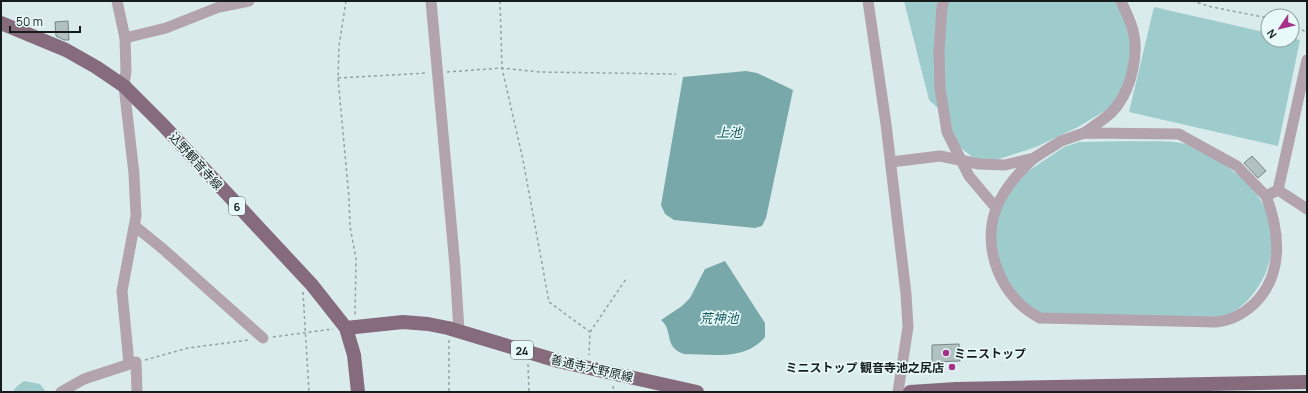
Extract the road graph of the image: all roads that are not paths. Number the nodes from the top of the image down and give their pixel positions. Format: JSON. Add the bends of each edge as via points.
{"nodes":[{"id":1,"x":117,"y":1,"type":"edge"},
{"id":2,"x":249,"y":1,"type":"edge"},
{"id":3,"x":430,"y":1,"type":"edge"},
{"id":4,"x":868,"y":1,"type":"edge"},
{"id":5,"x":944,"y":1,"type":"edge"},
{"id":6,"x":1121,"y":1,"type":"edge"},
{"id":7,"x":1,"y":23,"type":"edge"},
{"id":8,"x":125,"y":38,"type":"junction"},
{"id":9,"x":1307,"y":60,"type":"edge"},
{"id":10,"x":124,"y":86,"type":"junction"},
{"id":11,"x":1084,"y":133,"type":"junction"},
{"id":12,"x":1034,"y":158,"type":"junction"},
{"id":13,"x":961,"y":160,"type":"junction"},
{"id":14,"x":891,"y":162,"type":"junction"},
{"id":15,"x":1278,"y":190,"type":"junction"},
{"id":16,"x":1266,"y":196,"type":"junction"},
{"id":17,"x":996,"y":208,"type":"junction"},
{"id":18,"x":1307,"y":209,"type":"edge"},
{"id":19,"x":136,"y":227,"type":"junction"},
{"id":20,"x":351,"y":328,"type":"junction"},
{"id":21,"x":454,"y":330,"type":"junction"},
{"id":22,"x":263,"y":338,"type":"road end"},
{"id":23,"x":132,"y":363,"type":"junction"},
{"id":24,"x":1307,"y":382,"type":"edge"},
{"id":25,"x":1076,"y":389,"type":"edge"},
{"id":26,"x":61,"y":392,"type":"edge"},
{"id":27,"x":137,"y":392,"type":"edge"},
{"id":28,"x":358,"y":392,"type":"edge"},
{"id":29,"x":697,"y":392,"type":"edge"},
{"id":30,"x":898,"y":392,"type":"edge"},
{"id":31,"x":910,"y":392,"type":"edge"}],
"edges":[{"from":1,"to":8,"type":"street"},
{"from":2,"to":8,"type":"street","via":[[219,7],[166,28]]},
{"from":3,"to":21,"type":"street","via":[[455,266]]},
{"from":4,"to":14,"type":"street"},
{"from":5,"to":13,"type":"street","via":[[939,51],[940,88],[947,132]]},
{"from":6,"to":11,"type":"street","via":[[1135,36],[1133,66],[1128,84],[1119,104],[1108,116]]},
{"from":7,"to":10,"type":"main road","name":"込野観音寺線","number":"6","via":[[66,50]]},
{"from":8,"to":10,"type":"street"},
{"from":9,"to":15,"type":"street"},
{"from":10,"to":19,"type":"street","via":[[134,174]]},
{"from":10,"to":20,"type":"main road","name":"込野観音寺線","number":"6"},
{"from":11,"to":12,"type":"street","via":[[1061,141]]},
{"from":11,"to":16,"type":"street","via":[[1179,134],[1237,166]]},
{"from":12,"to":13,"type":"street","via":[[1005,165]]},
{"from":12,"to":17,"type":"street","via":[[1018,173]]},
{"from":13,"to":14,"type":"street","via":[[940,156]]},
{"from":13,"to":17,"type":"street","via":[[969,176]]},
{"from":14,"to":30,"type":"street","via":[[908,327]]},
{"from":15,"to":16,"type":"street"},
{"from":15,"to":18,"type":"street"},
{"from":16,"to":17,"type":"street","via":[[1277,236],[1275,267],[1271,280],[1248,310],[1227,321],[1216,322],[1040,318],[1030,313],[1007,289],[993,257],[992,225]]},
{"from":19,"to":22,"type":"street"},
{"from":19,"to":23,"type":"street","via":[[122,291]]},
{"from":20,"to":21,"type":"main road","name":"善通寺大野原線","number":"24","via":[[404,322]]},
{"from":20,"to":28,"type":"main road","name":"込野観音寺線","number":"6"},
{"from":21,"to":29,"type":"main road","name":"善通寺大野原線","number":"24","via":[[588,368]]},
{"from":23,"to":26,"type":"street","via":[[84,379]]},
{"from":23,"to":27,"type":"street"},
{"from":24,"to":25,"type":"main road"},
{"from":25,"to":31,"type":"main road","via":[[956,389]]}]}
